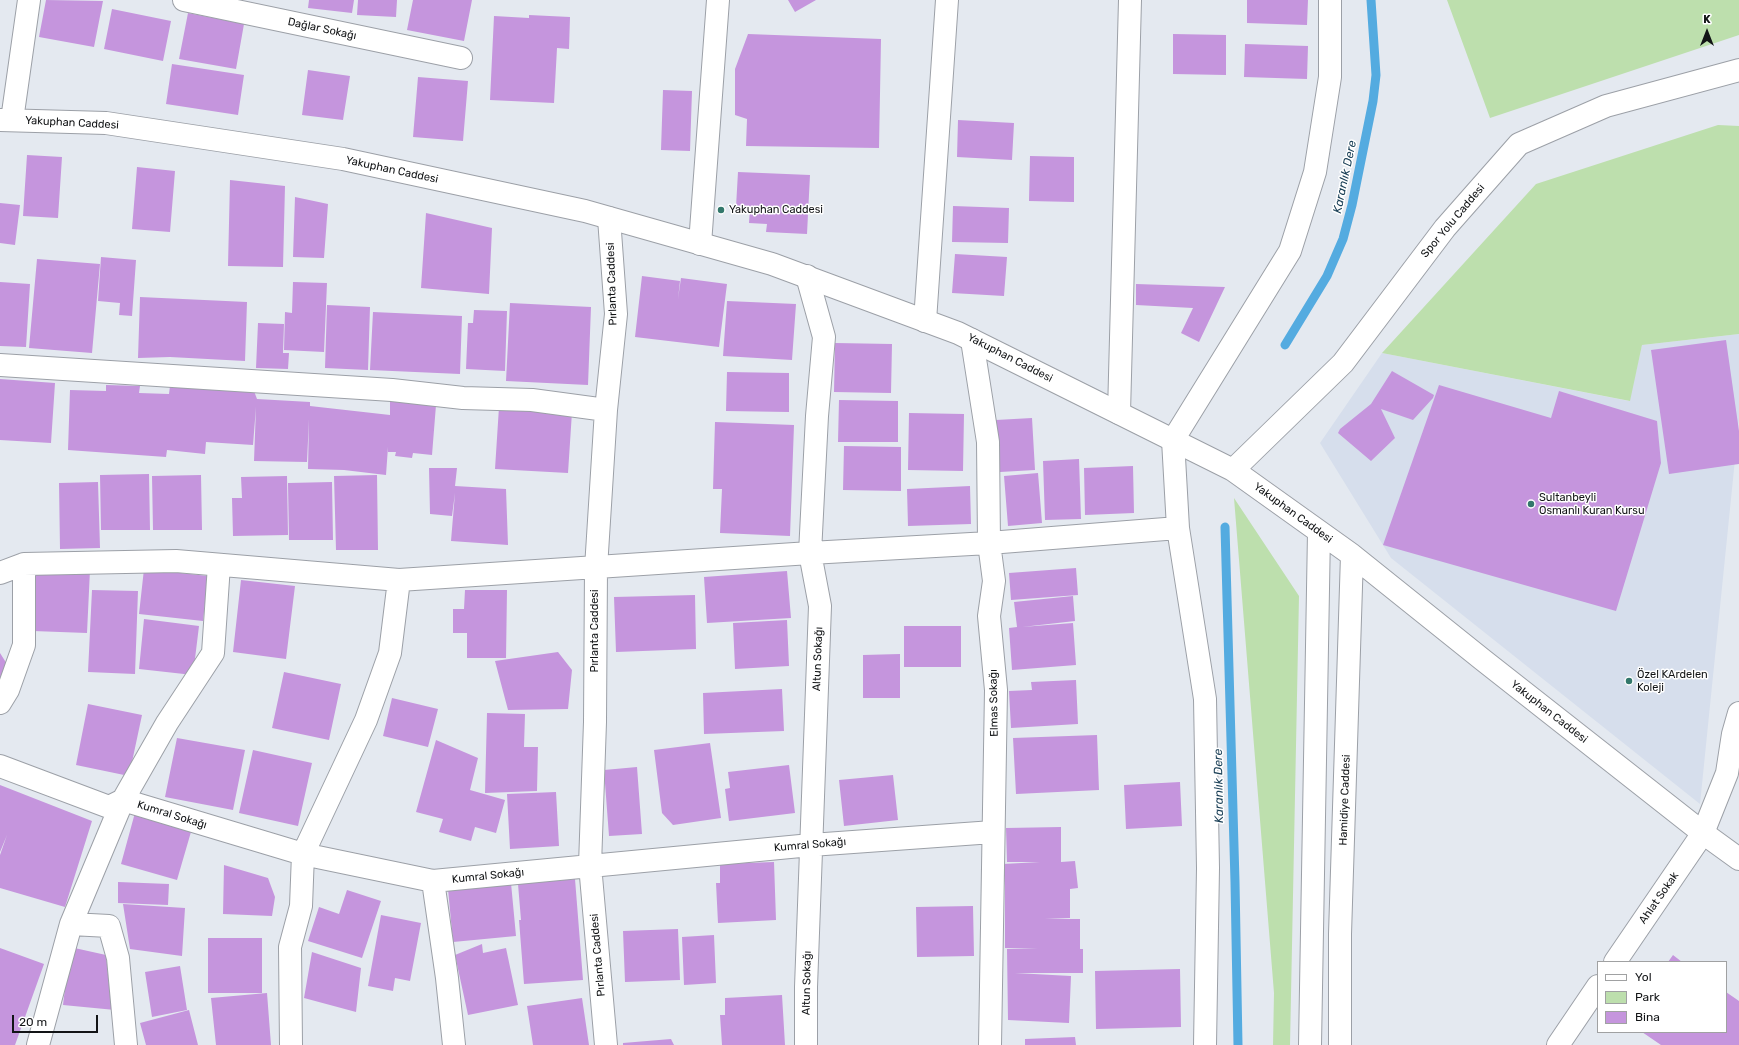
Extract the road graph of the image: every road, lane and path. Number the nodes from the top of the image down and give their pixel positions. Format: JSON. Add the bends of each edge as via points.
{"nodes":[{"id":1,"x":29,"y":0,"type":"edge"},
{"id":2,"x":184,"y":0,"type":"edge"},
{"id":3,"x":718,"y":0,"type":"edge"},
{"id":4,"x":948,"y":0,"type":"edge"},
{"id":5,"x":1130,"y":0,"type":"edge"},
{"id":6,"x":1330,"y":0,"type":"edge"},
{"id":7,"x":461,"y":58,"type":"dead end"},
{"id":8,"x":1739,"y":70,"type":"edge"},
{"id":9,"x":6,"y":120,"type":"edge"},
{"id":10,"x":609,"y":218,"type":"junction"},
{"id":11,"x":700,"y":244,"type":"junction"},
{"id":12,"x":807,"y":276,"type":"junction"},
{"id":13,"x":925,"y":321,"type":"junction"},
{"id":14,"x":972,"y":340,"type":"junction"},
{"id":15,"x":0,"y":365,"type":"edge"},
{"id":16,"x":606,"y":410,"type":"junction"},
{"id":17,"x":1119,"y":413,"type":"junction"},
{"id":18,"x":1173,"y":440,"type":"junction"},
{"id":19,"x":1233,"y":470,"type":"junction"},
{"id":20,"x":1178,"y":528,"type":"junction"},
{"id":21,"x":1319,"y":532,"type":"junction"},
{"id":22,"x":989,"y":543,"type":"junction"},
{"id":23,"x":810,"y":553,"type":"junction"},
{"id":24,"x":1352,"y":555,"type":"junction"},
{"id":25,"x":24,"y":564,"type":"junction"},
{"id":26,"x":219,"y":565,"type":"junction"},
{"id":27,"x":596,"y":568,"type":"junction"},
{"id":28,"x":0,"y":573,"type":"edge"},
{"id":29,"x":399,"y":580,"type":"junction"},
{"id":30,"x":0,"y":703,"type":"edge"},
{"id":31,"x":1739,"y":713,"type":"edge"},
{"id":32,"x":0,"y":766,"type":"edge"},
{"id":33,"x":123,"y":800,"type":"junction"},
{"id":34,"x":993,"y":832,"type":"junction"},
{"id":35,"x":1703,"y":833,"type":"junction"},
{"id":36,"x":811,"y":845,"type":"junction"},
{"id":37,"x":303,"y":854,"type":"junction"},
{"id":38,"x":1739,"y":859,"type":"edge"},
{"id":39,"x":590,"y":865,"type":"junction"},
{"id":40,"x":433,"y":881,"type":"junction"},
{"id":41,"x":71,"y":924,"type":"junction"},
{"id":42,"x":1616,"y":961,"type":"edge"},
{"id":43,"x":1597,"y":987,"type":"edge"},
{"id":44,"x":38,"y":1045,"type":"edge"},
{"id":45,"x":126,"y":1045,"type":"edge"},
{"id":46,"x":291,"y":1045,"type":"edge"},
{"id":47,"x":454,"y":1045,"type":"edge"},
{"id":48,"x":606,"y":1045,"type":"edge"},
{"id":49,"x":806,"y":1045,"type":"edge"},
{"id":50,"x":990,"y":1045,"type":"edge"},
{"id":51,"x":1205,"y":1045,"type":"edge"},
{"id":52,"x":1310,"y":1045,"type":"edge"},
{"id":53,"x":1340,"y":1045,"type":"edge"},
{"id":54,"x":1558,"y":1045,"type":"edge"}],
"edges":[{"from":1,"to":9,"type":"street"},
{"from":2,"to":7,"type":"street","name":"Dağlar Sokağı"},
{"from":3,"to":11,"type":"street"},
{"from":4,"to":13,"type":"street"},
{"from":5,"to":17,"type":"street"},
{"from":6,"to":18,"type":"street","via":[[1330,77],[1315,172],[1290,251]]},
{"from":8,"to":19,"type":"street","name":"Spor Yolu Caddesi","via":[[1606,106],[1519,144],[1445,228],[1343,362]]},
{"from":9,"to":10,"type":"street","name":"Yakuphan Caddesi","via":[[106,123],[343,159]]},
{"from":10,"to":11,"type":"street","name":"Yakuphan Caddesi"},
{"from":10,"to":16,"type":"street","name":"Pırlanta Caddesi","via":[[616,314]]},
{"from":11,"to":12,"type":"street","name":"Yakuphan Caddesi"},
{"from":12,"to":13,"type":"street","name":"Yakuphan Caddesi"},
{"from":12,"to":23,"type":"street","name":"Altun Sokağı","via":[[824,337],[816,416]]},
{"from":13,"to":14,"type":"street","name":"Yakuphan Caddesi","via":[[958,332]]},
{"from":14,"to":17,"type":"street","name":"Yakuphan Caddesi"},
{"from":14,"to":22,"type":"street","name":"Elmas Sokağı","via":[[988,442]]},
{"from":15,"to":16,"type":"street","via":[[392,390],[463,398],[532,400]]},
{"from":16,"to":27,"type":"street","name":"Pırlanta Caddesi"},
{"from":17,"to":18,"type":"street","name":"Yakuphan Caddesi"},
{"from":18,"to":19,"type":"street","name":"Yakuphan Caddesi"},
{"from":18,"to":20,"type":"street"},
{"from":19,"to":21,"type":"street","name":"Yakuphan Caddesi"},
{"from":20,"to":22,"type":"street"},
{"from":20,"to":51,"type":"street","via":[[1205,699],[1208,868]]},
{"from":21,"to":24,"type":"street","name":"Yakuphan Caddesi"},
{"from":21,"to":52,"type":"street"},
{"from":22,"to":23,"type":"street"},
{"from":22,"to":34,"type":"street","name":"Elmas Sokağı","via":[[994,581],[989,616],[996,690]]},
{"from":23,"to":27,"type":"street"},
{"from":23,"to":36,"type":"street","name":"Altun Sokağı","via":[[820,606]]},
{"from":24,"to":35,"type":"street","name":"Yakuphan Caddesi"},
{"from":24,"to":53,"type":"street","name":"Hamidiye Caddesi","via":[[1340,934]]},
{"from":25,"to":26,"type":"street","via":[[176,561]]},
{"from":25,"to":28,"type":"street"},
{"from":25,"to":30,"type":"street","via":[[24,645],[8,690]]},
{"from":26,"to":29,"type":"street"},
{"from":26,"to":33,"type":"street","via":[[213,653],[167,723]]},
{"from":27,"to":29,"type":"street"},
{"from":27,"to":39,"type":"street","name":"Pırlanta Caddesi","via":[[595,722]]},
{"from":29,"to":37,"type":"street","via":[[390,653],[366,720]]},
{"from":31,"to":35,"type":"street","name":"Ahlat Sokak","via":[[1727,773]]},
{"from":32,"to":33,"type":"street","name":"Kumral Sokağı","via":[[109,807]]},
{"from":33,"to":37,"type":"street","name":"Kumral Sokağı"},
{"from":33,"to":41,"type":"street"},
{"from":34,"to":36,"type":"street","name":"Kumral Sokağı"},
{"from":34,"to":50,"type":"street","name":"Elmas Sokağı"},
{"from":35,"to":38,"type":"street","name":"Yakuphan Caddesi"},
{"from":35,"to":42,"type":"street","name":"Ahlat Sokak"},
{"from":36,"to":39,"type":"street","name":"Kumral Sokağı"},
{"from":36,"to":49,"type":"street","name":"Altun Sokağı"},
{"from":37,"to":40,"type":"street","name":"Kumral Sokağı"},
{"from":37,"to":46,"type":"street","via":[[301,906],[290,947]]},
{"from":39,"to":40,"type":"street","name":"Kumral Sokağı"},
{"from":39,"to":48,"type":"street","name":"Pırlanta Caddesi"},
{"from":40,"to":47,"type":"street"},
{"from":41,"to":44,"type":"street"},
{"from":41,"to":45,"type":"street","via":[[109,926],[118,958]]},
{"from":43,"to":54,"type":"street"}]}
